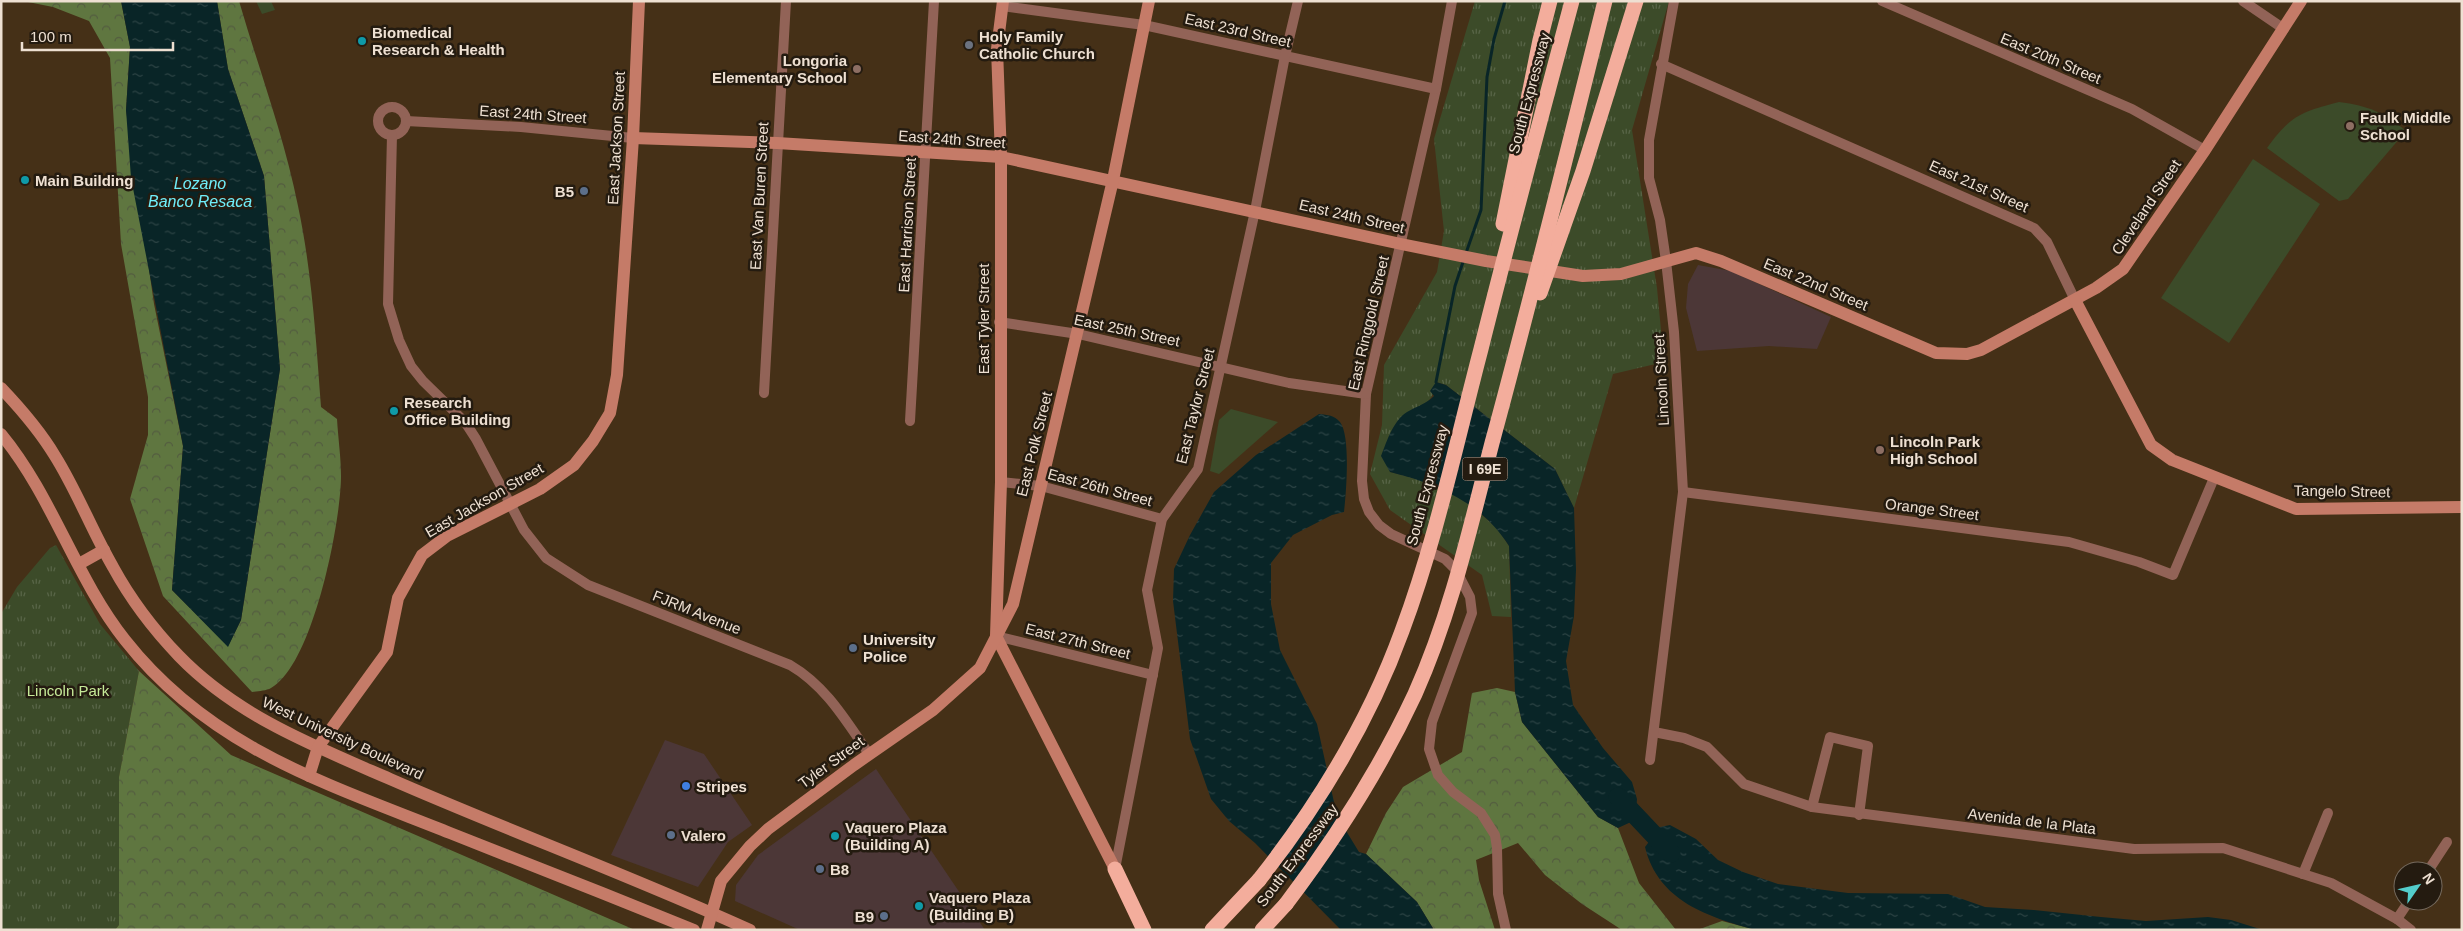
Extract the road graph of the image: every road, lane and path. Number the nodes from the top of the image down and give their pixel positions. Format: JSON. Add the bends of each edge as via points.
{"nodes":[{"id":1,"x":640,"y":1,"type":"edge"},
{"id":2,"x":786,"y":1,"type":"edge"},
{"id":3,"x":934,"y":1,"type":"edge"},
{"id":4,"x":1149,"y":1,"type":"edge"},
{"id":5,"x":1298,"y":1,"type":"edge"},
{"id":6,"x":1452,"y":1,"type":"edge"},
{"id":7,"x":1550,"y":1,"type":"edge"},
{"id":8,"x":1572,"y":1,"type":"edge"},
{"id":9,"x":1605,"y":1,"type":"edge"},
{"id":10,"x":1636,"y":1,"type":"edge"},
{"id":11,"x":1674,"y":1,"type":"edge"},
{"id":12,"x":1882,"y":1,"type":"edge"},
{"id":13,"x":2243,"y":1,"type":"edge"},
{"id":14,"x":2301,"y":1,"type":"edge"},
{"id":15,"x":1003,"y":4,"type":"edge"},
{"id":16,"x":1144,"y":25,"type":"junction"},
{"id":17,"x":2284,"y":29,"type":"junction"},
{"id":18,"x":1285,"y":56,"type":"junction"},
{"id":19,"x":1661,"y":64,"type":"junction"},
{"id":20,"x":1436,"y":89,"type":"junction"},
{"id":21,"x":406,"y":121,"type":"junction"},
{"id":22,"x":392,"y":135,"type":"junction"},
{"id":23,"x":633,"y":138,"type":"junction"},
{"id":24,"x":777,"y":143,"type":"junction"},
{"id":25,"x":2204,"y":150,"type":"junction"},
{"id":26,"x":926,"y":154,"type":"junction"},
{"id":27,"x":1000,"y":157,"type":"junction"},
{"id":28,"x":1113,"y":180,"type":"junction"},
{"id":29,"x":1255,"y":211,"type":"junction"},
{"id":30,"x":1402,"y":244,"type":"junction"},
{"id":31,"x":1486,"y":261,"type":"joint"},
{"id":32,"x":1666,"y":261,"type":"junction"},
{"id":33,"x":2075,"y":300,"type":"junction"},
{"id":34,"x":999,"y":322,"type":"junction"},
{"id":35,"x":1078,"y":334,"type":"junction"},
{"id":36,"x":1952,"y":353,"type":"joint"},
{"id":37,"x":1221,"y":366,"type":"junction"},
{"id":38,"x":1508,"y":384,"type":"junction"},
{"id":39,"x":1,"y":388,"type":"edge"},
{"id":40,"x":764,"y":393,"type":"dead end"},
{"id":41,"x":1366,"y":394,"type":"junction"},
{"id":42,"x":1465,"y":410,"type":"junction"},
{"id":43,"x":910,"y":421,"type":"dead end"},
{"id":44,"x":1,"y":434,"type":"edge"},
{"id":45,"x":2172,"y":460,"type":"joint"},
{"id":46,"x":2214,"y":478,"type":"junction"},
{"id":47,"x":1001,"y":482,"type":"junction"},
{"id":48,"x":1041,"y":486,"type":"junction"},
{"id":49,"x":1683,"y":492,"type":"junction"},
{"id":50,"x":511,"y":504,"type":"junction"},
{"id":51,"x":2462,"y":507,"type":"edge"},
{"id":52,"x":1162,"y":519,"type":"junction"},
{"id":53,"x":104,"y":550,"type":"junction"},
{"id":54,"x":79,"y":564,"type":"junction"},
{"id":55,"x":996,"y":636,"type":"junction"},
{"id":56,"x":1153,"y":675,"type":"junction"},
{"id":57,"x":1654,"y":732,"type":"junction"},
{"id":58,"x":318,"y":747,"type":"junction"},
{"id":59,"x":869,"y":754,"type":"junction"},
{"id":60,"x":1650,"y":760,"type":"dead end"},
{"id":61,"x":309,"y":776,"type":"junction"},
{"id":62,"x":1812,"y":807,"type":"junction"},
{"id":63,"x":2328,"y":814,"type":"dead end"},
{"id":64,"x":1859,"y":815,"type":"junction"},
{"id":65,"x":2447,"y":842,"type":"dead end"},
{"id":66,"x":2435,"y":861,"type":"edge"},
{"id":67,"x":1115,"y":869,"type":"junction"},
{"id":68,"x":2303,"y":874,"type":"junction"},
{"id":69,"x":2402,"y":911,"type":"edge"},
{"id":70,"x":712,"y":913,"type":"junction"},
{"id":71,"x":2397,"y":919,"type":"junction"},
{"id":72,"x":694,"y":930,"type":"edge"},
{"id":73,"x":707,"y":930,"type":"edge"},
{"id":74,"x":750,"y":930,"type":"edge"},
{"id":75,"x":1144,"y":930,"type":"edge"},
{"id":76,"x":1212,"y":930,"type":"edge"},
{"id":77,"x":1262,"y":930,"type":"edge"},
{"id":78,"x":1506,"y":930,"type":"edge"},
{"id":79,"x":2411,"y":930,"type":"edge"}],
"edges":[{"from":1,"to":23,"type":"street","name":"East Jackson Street"},
{"from":2,"to":24,"type":"street","name":"East Van Buren Street"},
{"from":3,"to":26,"type":"street","name":"East Harrison Street"},
{"from":4,"to":16,"type":"street","name":"East Polk Street"},
{"from":5,"to":18,"type":"street","name":"East Taylor Street"},
{"from":6,"to":20,"type":"street","name":"East Ringgold Street"},
{"from":7,"to":42,"type":"highway","bridge":true},
{"from":8,"to":42,"type":"highway","name":"South Expressway","number":"I 69E","bridge":true},
{"from":9,"to":38,"type":"highway","name":"South Expressway","number":"I 69E","bridge":true},
{"from":10,"to":38,"type":"highway","bridge":true,"via":[[1583,171]]},
{"from":11,"to":19,"type":"street","name":"Lincoln Street"},
{"from":12,"to":25,"type":"street","name":"East 20th Street","via":[[2132,109]]},
{"from":13,"to":17,"type":"street"},
{"from":14,"to":17,"type":"street","name":"Cleveland Street"},
{"from":15,"to":16,"type":"street","name":"East 23rd Street"},
{"from":15,"to":27,"type":"street","name":"East Tyler Street","via":[[997,49]]},
{"from":16,"to":18,"type":"street","name":"East 23rd Street"},
{"from":16,"to":28,"type":"street","name":"East Polk Street"},
{"from":17,"to":25,"type":"street","name":"Cleveland Street"},
{"from":18,"to":20,"type":"street","name":"East 23rd Street"},
{"from":18,"to":29,"type":"street","name":"East Taylor Street"},
{"from":19,"to":32,"type":"street","name":"Lincoln Street","via":[[1649,140],[1649,178]]},
{"from":19,"to":33,"type":"street","name":"East 21st Street","via":[[2034,228],[2047,242]]},
{"from":20,"to":30,"type":"street","name":"East Ringgold Street"},
{"from":21,"to":22,"type":"street","via":[[402,131]]},
{"from":21,"to":22,"type":"street","via":[[400,109],[392,106],[383,109],[378,116],[378,126],[384,133]]},
{"from":21,"to":23,"type":"street","name":"East 24th Street","via":[[522,127]]},
{"from":22,"to":50,"type":"street","name":"FJRM Avenue","via":[[388,304],[399,340],[411,366],[468,428]]},
{"from":23,"to":24,"type":"street","name":"East 24th Street"},
{"from":23,"to":50,"type":"street","name":"East Jackson Street","via":[[617,375],[610,412],[593,441],[574,464],[540,489]]},
{"from":24,"to":26,"type":"street","name":"East 24th Street"},
{"from":24,"to":40,"type":"street","name":"East Van Buren Street"},
{"from":25,"to":33,"type":"street","name":"Cleveland Street","via":[[2123,269]]},
{"from":26,"to":27,"type":"street","name":"East 24th Street"},
{"from":26,"to":43,"type":"street","name":"East Harrison Street"},
{"from":27,"to":28,"type":"street","name":"East 24th Street"},
{"from":27,"to":34,"type":"street","name":"East Tyler Street"},
{"from":28,"to":29,"type":"street","name":"East 24th Street"},
{"from":28,"to":35,"type":"street","name":"East Polk Street"},
{"from":29,"to":30,"type":"street","name":"East 24th Street"},
{"from":29,"to":37,"type":"street","name":"East Taylor Street"},
{"from":30,"to":31,"type":"street","name":"East 24th Street"},
{"from":30,"to":41,"type":"street","name":"East Ringgold Street"},
{"from":31,"to":32,"type":"street","name":"East 22nd Street","via":[[1583,276],[1621,274]]},
{"from":32,"to":36,"type":"street","name":"East 22nd Street","via":[[1696,253],[1721,261],[1936,353]]},
{"from":32,"to":49,"type":"street","name":"Lincoln Street","via":[[1674,332]]},
{"from":33,"to":36,"type":"street","name":"Cleveland Street","via":[[1981,350]]},
{"from":33,"to":45,"type":"street","name":"East 21st Street","via":[[2151,445]]},
{"from":34,"to":35,"type":"street","name":"East 25th Street"},
{"from":34,"to":47,"type":"street","name":"East Tyler Street"},
{"from":35,"to":37,"type":"street","name":"East 25th Street"},
{"from":35,"to":48,"type":"street","name":"East Polk Street"},
{"from":37,"to":41,"type":"street","name":"East 25th Street","via":[[1289,382]]},
{"from":37,"to":52,"type":"street","name":"East Taylor Street","via":[[1198,469]]},
{"from":38,"to":77,"type":"highway","name":"South Expressway","number":"I 69E","bridge":true,"via":[[1450,603],[1416,692],[1356,805],[1286,904]]},
{"from":39,"to":53,"type":"street","name":"West University Boulevard","via":[[55,455]]},
{"from":41,"to":78,"type":"street","name":"East Ringgold Street","via":[[1362,481],[1368,512],[1391,534],[1445,559],[1456,570],[1470,597],[1472,613],[1432,722],[1429,749],[1438,775],[1453,792],[1481,813],[1495,835],[1498,894]]},
{"from":42,"to":76,"type":"highway","name":"South Expressway","number":"I 69E","bridge":true,"via":[[1427,558],[1401,634],[1365,716],[1329,781],[1259,880]]},
{"from":44,"to":54,"type":"street","via":[[18,454],[48,503]]},
{"from":45,"to":46,"type":"street","name":"Tangelo Street"},
{"from":46,"to":49,"type":"street","name":"Orange Street","via":[[2173,575],[2069,542]]},
{"from":46,"to":51,"type":"street","name":"Tangelo Street","via":[[2296,509]]},
{"from":47,"to":48,"type":"street","name":"East 26th Street"},
{"from":47,"to":55,"type":"street","name":"East Tyler Street"},
{"from":48,"to":52,"type":"street","name":"East 26th Street"},
{"from":48,"to":55,"type":"street","name":"East Polk Street","via":[[1013,604]]},
{"from":49,"to":57,"type":"street","name":"Lincoln Street"},
{"from":50,"to":58,"type":"street","name":"East Jackson Street","via":[[447,536],[422,555],[398,598],[387,652]]},
{"from":50,"to":59,"type":"street","name":"FJRM Avenue","via":[[524,530],[546,558],[588,585],[804,673],[832,702]]},
{"from":52,"to":56,"type":"street","name":"East Taylor Street","via":[[1147,590],[1158,648]]},
{"from":53,"to":54,"type":"street"},
{"from":53,"to":58,"type":"street","name":"West University Boulevard","via":[[133,601],[186,663],[231,700],[268,724]]},
{"from":54,"to":61,"type":"street","via":[[102,608],[125,640],[174,692],[238,741]]},
{"from":55,"to":56,"type":"street","name":"East 27th Street"},
{"from":55,"to":59,"type":"street","name":"Tyler Street","via":[[980,668],[933,710]]},
{"from":55,"to":67,"type":"street"},
{"from":56,"to":67,"type":"street","name":"East Taylor Street"},
{"from":57,"to":60,"type":"street","name":"Lincoln Street"},
{"from":57,"to":62,"type":"street","name":"Avenida de la Plata","via":[[1707,747],[1744,784]]},
{"from":58,"to":61,"type":"street","name":"East Jackson Street"},
{"from":58,"to":70,"type":"street","name":"West University Boulevard","via":[[478,818]]},
{"from":59,"to":70,"type":"street","name":"Tyler Street","via":[[768,828],[750,846],[721,881]]},
{"from":61,"to":72,"type":"street"},
{"from":62,"to":64,"type":"street","name":"Avenida de la Plata"},
{"from":62,"to":64,"type":"street","via":[[1830,737],[1868,746]]},
{"from":63,"to":68,"type":"street"},
{"from":64,"to":68,"type":"street","name":"Avenida de la Plata","via":[[2134,849],[2223,848]]},
{"from":65,"to":66,"type":"street"},
{"from":67,"to":75,"type":"highway"},
{"from":68,"to":71,"type":"street","name":"Avenida de la Plata","via":[[2331,883]]},
{"from":69,"to":71,"type":"street"},
{"from":70,"to":73,"type":"street","name":"Tyler Street"},
{"from":70,"to":74,"type":"street","name":"West University Boulevard"},
{"from":71,"to":79,"type":"street","name":"Avenida de la Plata"}]}
